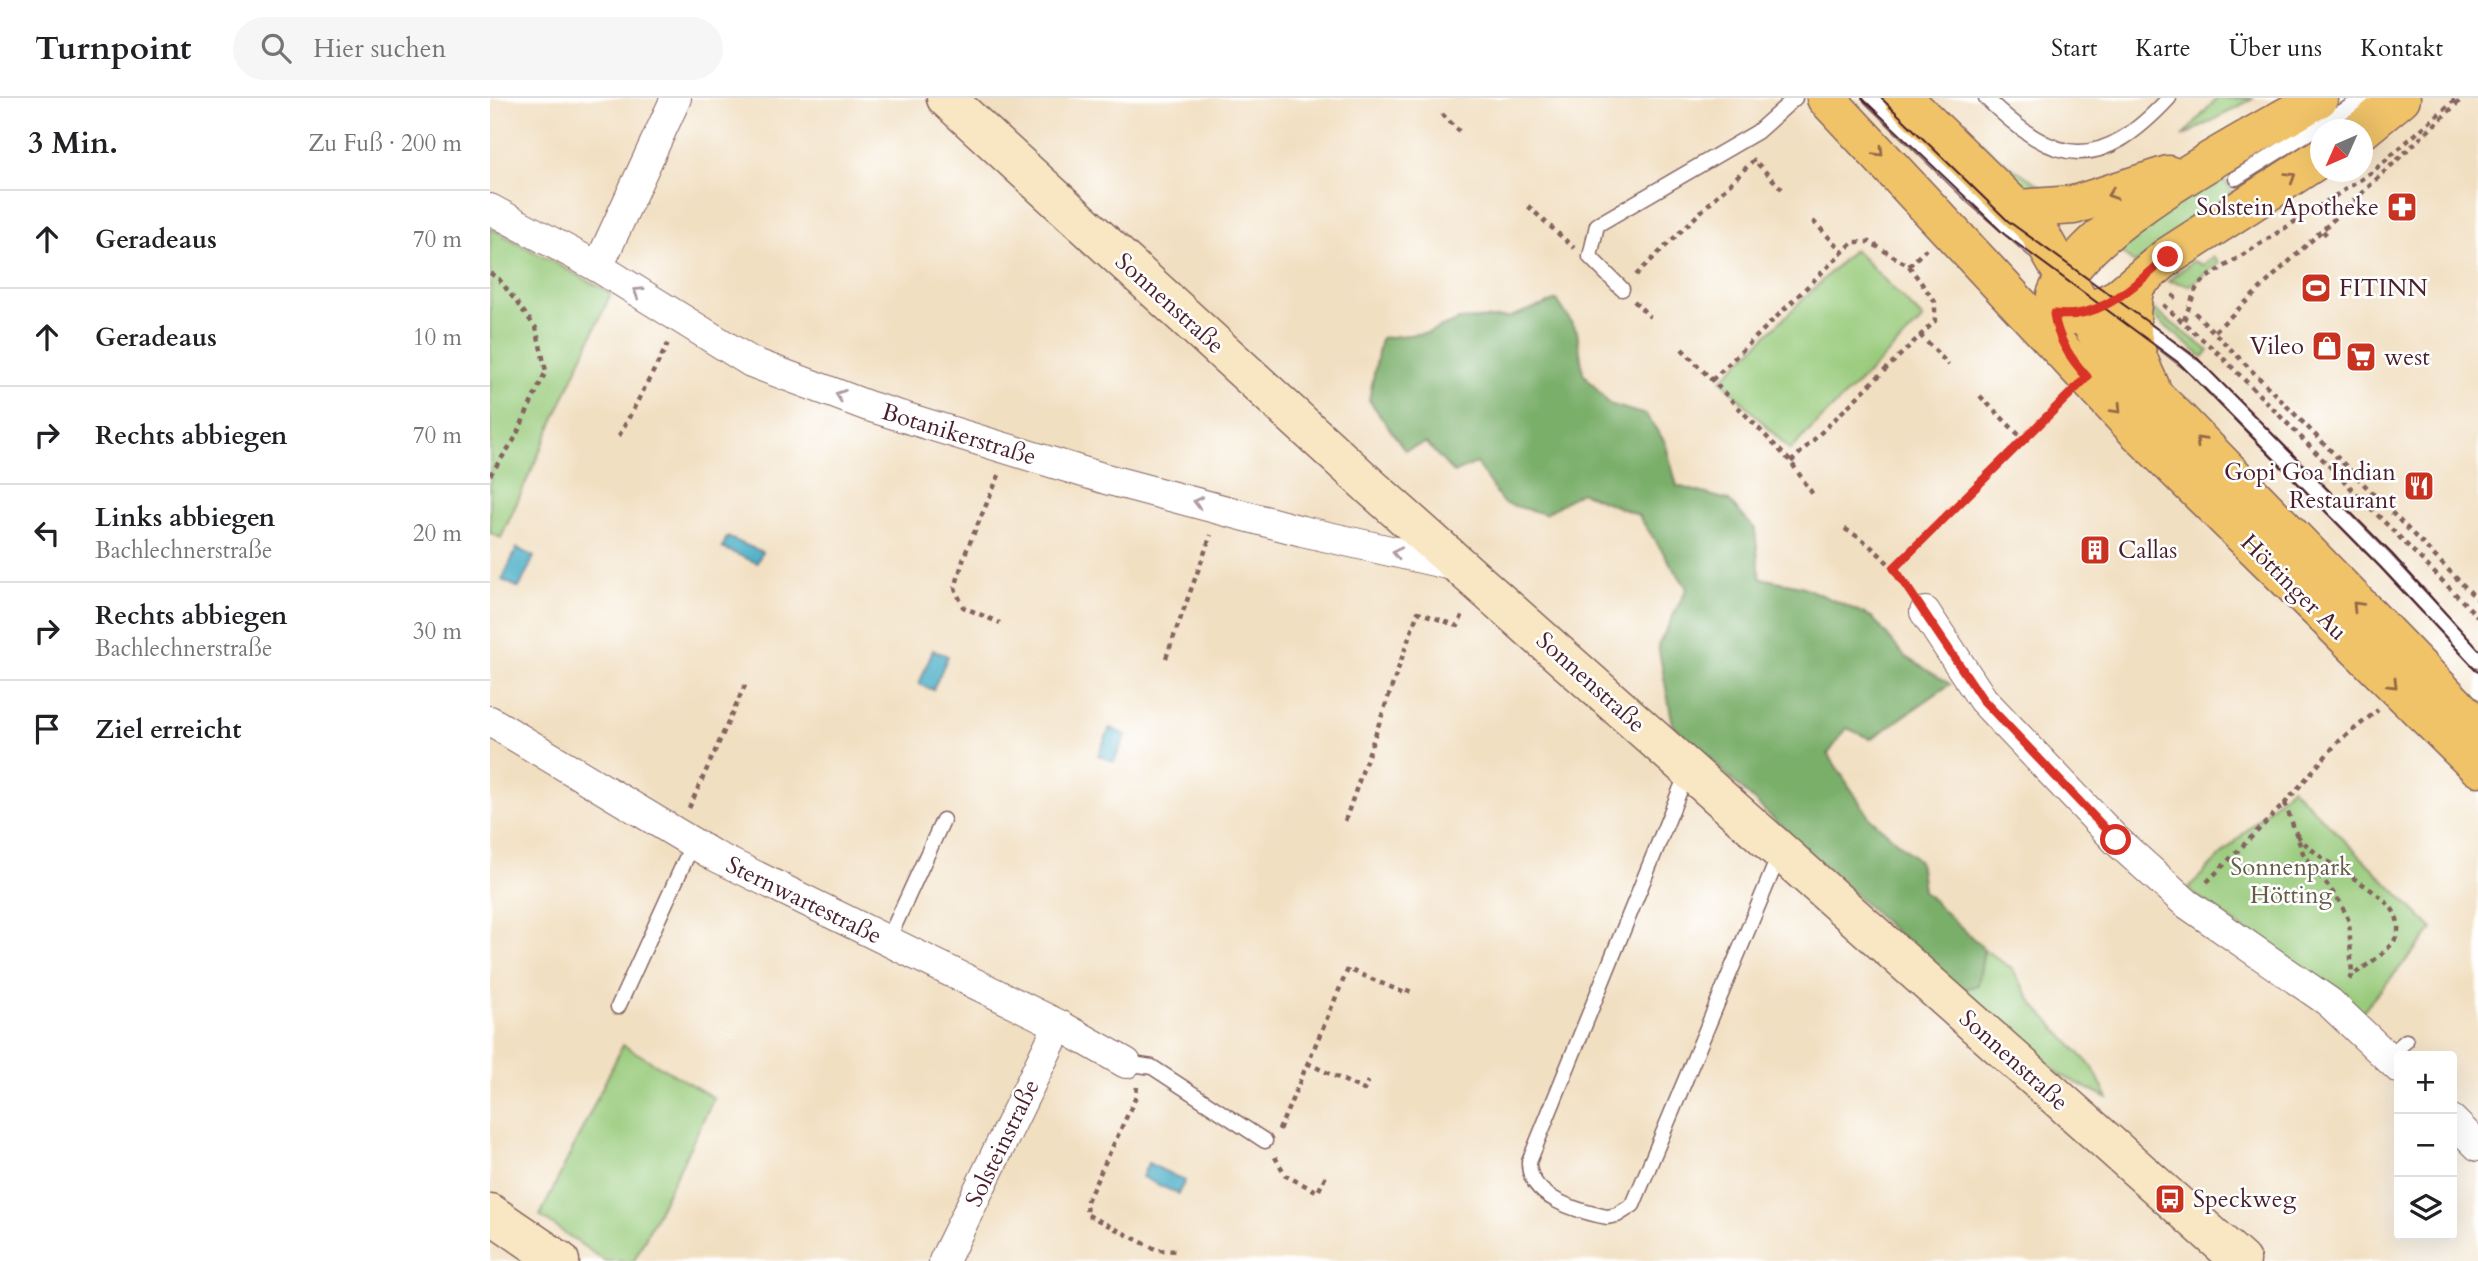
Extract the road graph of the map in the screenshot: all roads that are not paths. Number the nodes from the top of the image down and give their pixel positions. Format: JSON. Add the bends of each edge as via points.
{"nodes":[{"id":1,"x":676,"y":98,"type":"edge"},
{"id":2,"x":946,"y":98,"type":"edge"},
{"id":3,"x":1795,"y":98,"type":"edge"},
{"id":4,"x":1826,"y":98,"type":"edge"},
{"id":5,"x":1871,"y":98,"type":"edge"},
{"id":6,"x":1903,"y":98,"type":"edge"},
{"id":7,"x":1986,"y":98,"type":"edge"},
{"id":8,"x":2169,"y":98,"type":"edge"},
{"id":9,"x":2319,"y":98,"type":"edge"},
{"id":10,"x":2364,"y":98,"type":"edge"},
{"id":11,"x":2401,"y":98,"type":"edge"},
{"id":12,"x":2373,"y":121,"type":"edge"},
{"id":13,"x":2200,"y":165,"type":"junction"},
{"id":14,"x":2310,"y":165,"type":"edge"},
{"id":15,"x":2236,"y":178,"type":"dead end"},
{"id":16,"x":490,"y":209,"type":"edge"},
{"id":17,"x":2018,"y":209,"type":"junction"},
{"id":18,"x":598,"y":267,"type":"junction"},
{"id":19,"x":1622,"y":289,"type":"road end"},
{"id":20,"x":2102,"y":299,"type":"junction"},
{"id":21,"x":2018,"y":300,"type":"junction"},
{"id":22,"x":2079,"y":369,"type":"junction"},
{"id":23,"x":1470,"y":574,"type":"junction"},
{"id":24,"x":1925,"y":612,"type":"road end"},
{"id":25,"x":2478,"y":660,"type":"edge"},
{"id":26,"x":2464,"y":708,"type":"edge"},
{"id":27,"x":490,"y":722,"type":"edge"},
{"id":28,"x":2478,"y":766,"type":"edge"},
{"id":29,"x":1689,"y":768,"type":"junction"},
{"id":30,"x":943,"y":820,"type":"dead end"},
{"id":31,"x":685,"y":839,"type":"junction"},
{"id":32,"x":1781,"y":852,"type":"junction"},
{"id":33,"x":887,"y":942,"type":"junction"},
{"id":34,"x":618,"y":1007,"type":"dead end"},
{"id":35,"x":1059,"y":1025,"type":"junction"},
{"id":36,"x":2394,"y":1052,"type":"edge"},
{"id":37,"x":1132,"y":1073,"type":"joint"},
{"id":38,"x":2457,"y":1125,"type":"edge"},
{"id":39,"x":1265,"y":1141,"type":"road end"},
{"id":40,"x":2478,"y":1146,"type":"edge"},
{"id":41,"x":490,"y":1213,"type":"edge"},
{"id":42,"x":560,"y":1261,"type":"edge"},
{"id":43,"x":944,"y":1261,"type":"edge"},
{"id":44,"x":2241,"y":1261,"type":"edge"}],
"edges":[{"from":1,"to":18,"type":"street"},
{"from":2,"to":23,"type":"street","name":"Sonnenstraße"},
{"from":3,"to":19,"type":"lane","via":[[1757,132],[1597,225],[1590,257]]},
{"from":4,"to":21,"type":"main road","name":"Höttinger Au","one_way":true},
{"from":5,"to":20,"type":"lane","via":[[1989,212]]},
{"from":6,"to":17,"type":"main road"},
{"from":7,"to":8,"type":"lane","via":[[2019,131],[2072,153],[2104,150],[2138,129]]},
{"from":9,"to":13,"type":"main road"},
{"from":10,"to":15,"type":"lane"},
{"from":11,"to":12,"type":"main road"},
{"from":13,"to":17,"type":"main road","one_way":true,"via":[[2074,205]]},
{"from":13,"to":20,"type":"main road","via":[[2099,240]]},
{"from":20,"to":14,"type":"main road","one_way":true},
{"from":16,"to":18,"type":"street","name":"Botanikerstraße"},
{"from":17,"to":20,"type":"main road"},
{"from":23,"to":18,"type":"street","name":"Botanikerstraße","one_way":true,"via":[[1106,479],[923,425],[751,362]]},
{"from":20,"to":21,"type":"main road"},
{"from":20,"to":22,"type":"main road","via":[[2057,333]]},
{"from":20,"to":25,"type":"lane","via":[[2199,371]]},
{"from":26,"to":20,"type":"main road","name":"Höttinger Au","one_way":true,"via":[[2153,394]]},
{"from":21,"to":22,"type":"main road","name":"Höttinger Au"},
{"from":22,"to":28,"type":"main road","name":"Höttinger Au","one_way":true},
{"from":23,"to":29,"type":"street","name":"Sonnenstraße"},
{"from":24,"to":36,"type":"street","via":[[1983,700],[2116,840],[2186,903]]},
{"from":27,"to":31,"type":"street","name":"Sternwartestraße"},
{"from":29,"to":32,"type":"street","name":"Sonnenstraße"},
{"from":29,"to":32,"type":"lane","via":[[1529,1163],[1532,1182],[1547,1196],[1607,1217],[1633,1205]]},
{"from":30,"to":33,"type":"lane"},
{"from":31,"to":33,"type":"street","name":"Sternwartestraße"},
{"from":31,"to":34,"type":"lane"},
{"from":32,"to":44,"type":"street","name":"Sonnenstraße"},
{"from":33,"to":35,"type":"street","name":"Sternwartestraße"},
{"from":35,"to":37,"type":"street","name":"Sternwartestraße"},
{"from":35,"to":43,"type":"street","name":"Solsteinstraße"},
{"from":37,"to":39,"type":"lane","via":[[1152,1067]]},
{"from":38,"to":40,"type":"street"},
{"from":41,"to":42,"type":"street"}]}
